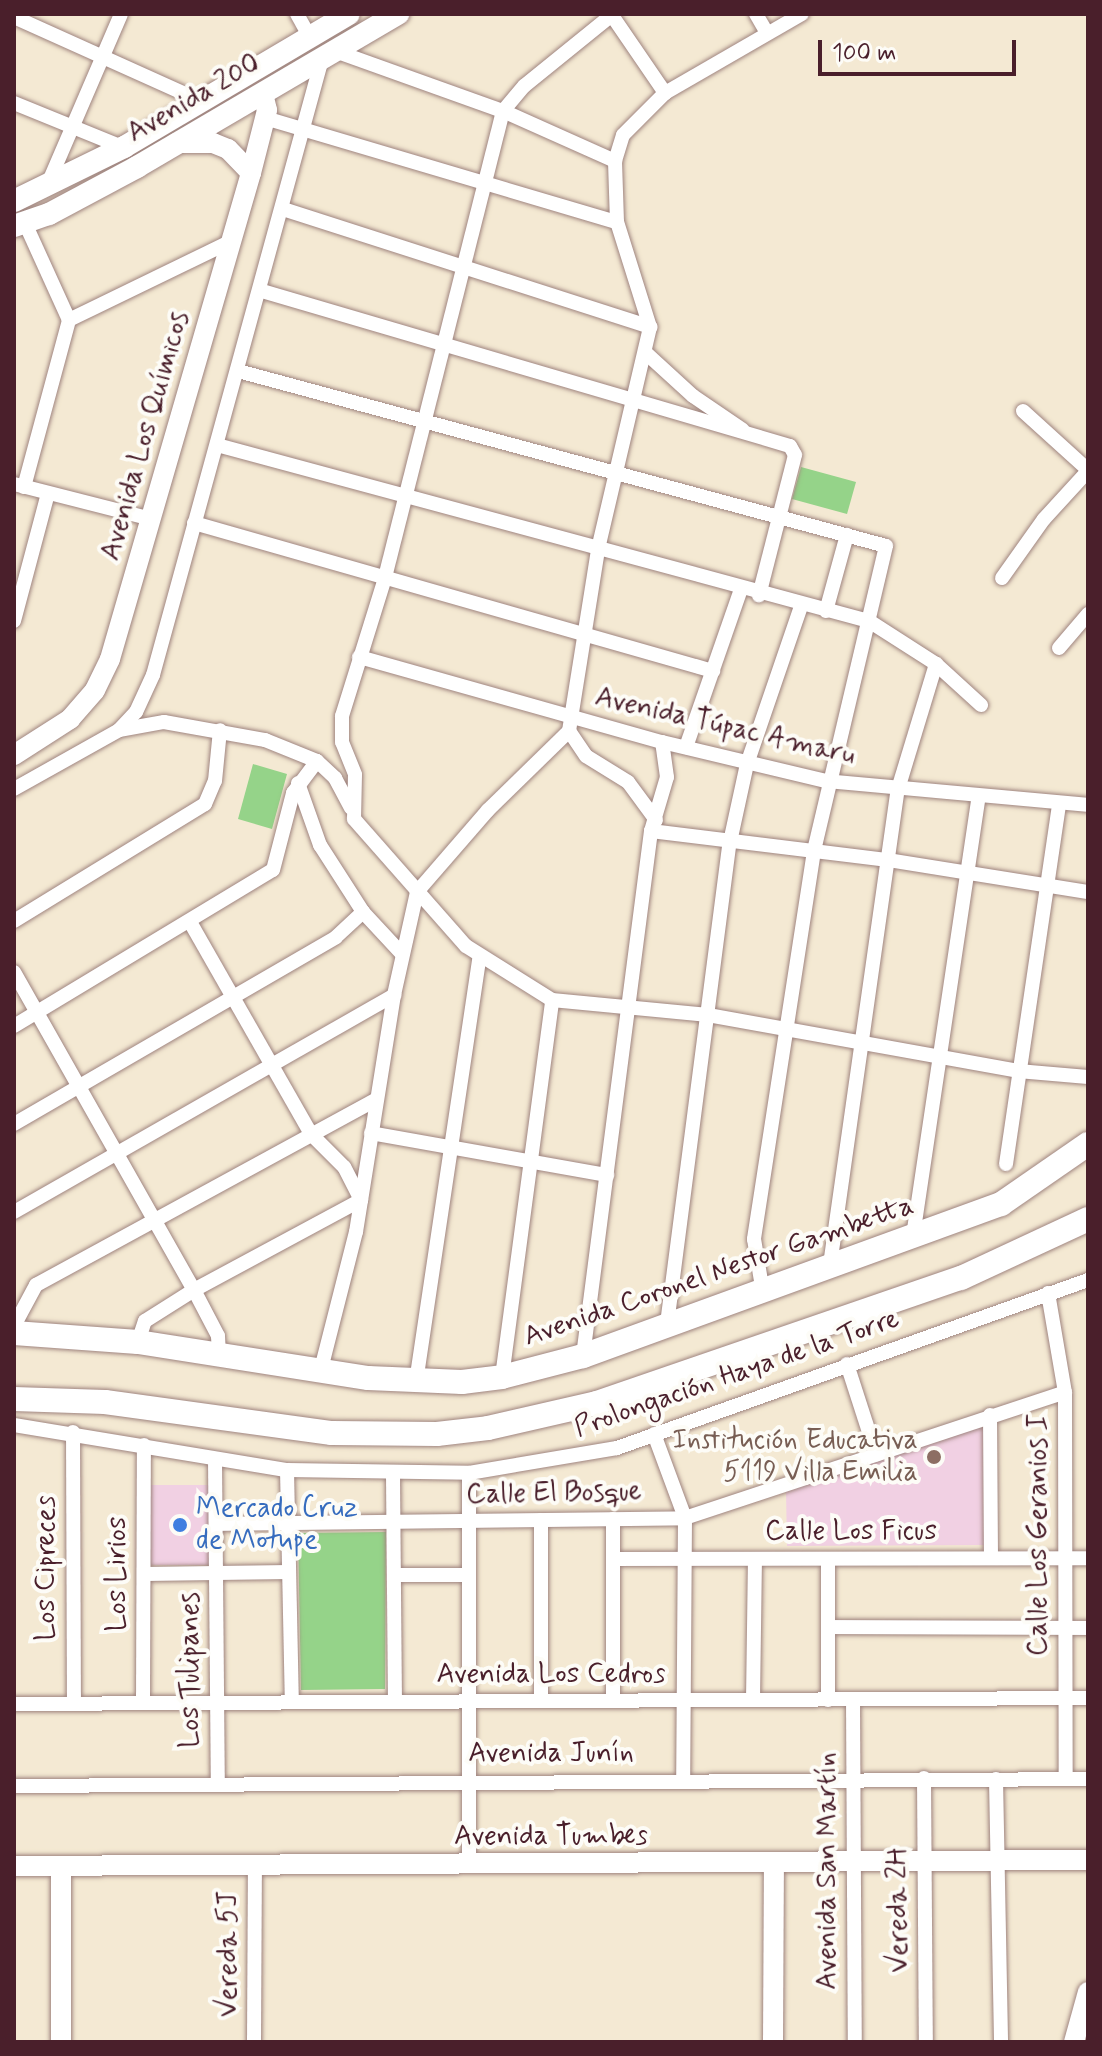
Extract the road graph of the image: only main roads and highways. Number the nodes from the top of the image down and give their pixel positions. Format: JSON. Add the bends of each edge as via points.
{"nodes":[{"id":1,"x":349,"y":14,"type":"edge"},
{"id":2,"x":398,"y":14,"type":"edge"},
{"id":3,"x":14,"y":201,"type":"edge"},
{"id":4,"x":20,"y":224,"type":"edge"},
{"id":5,"x":1088,"y":1144,"type":"edge"},
{"id":6,"x":1088,"y":1219,"type":"edge"},
{"id":7,"x":14,"y":1333,"type":"edge"},
{"id":8,"x":14,"y":1399,"type":"edge"}],
"edges":[{"from":1,"to":3,"type":"main road","name":"Avenida 200","via":[[124,147]]},
{"from":2,"to":4,"type":"main road","name":"Avenida 200","via":[[137,167]]},
{"from":5,"to":7,"type":"highway","name":"Avenida Coronel Nestor Gambetta","via":[[1001,1204],[583,1356],[502,1377],[416,1382],[320,1373],[138,1342]]},
{"from":6,"to":8,"type":"highway","via":[[961,1278],[597,1403],[488,1428],[437,1434],[332,1433],[105,1402]]}]}
